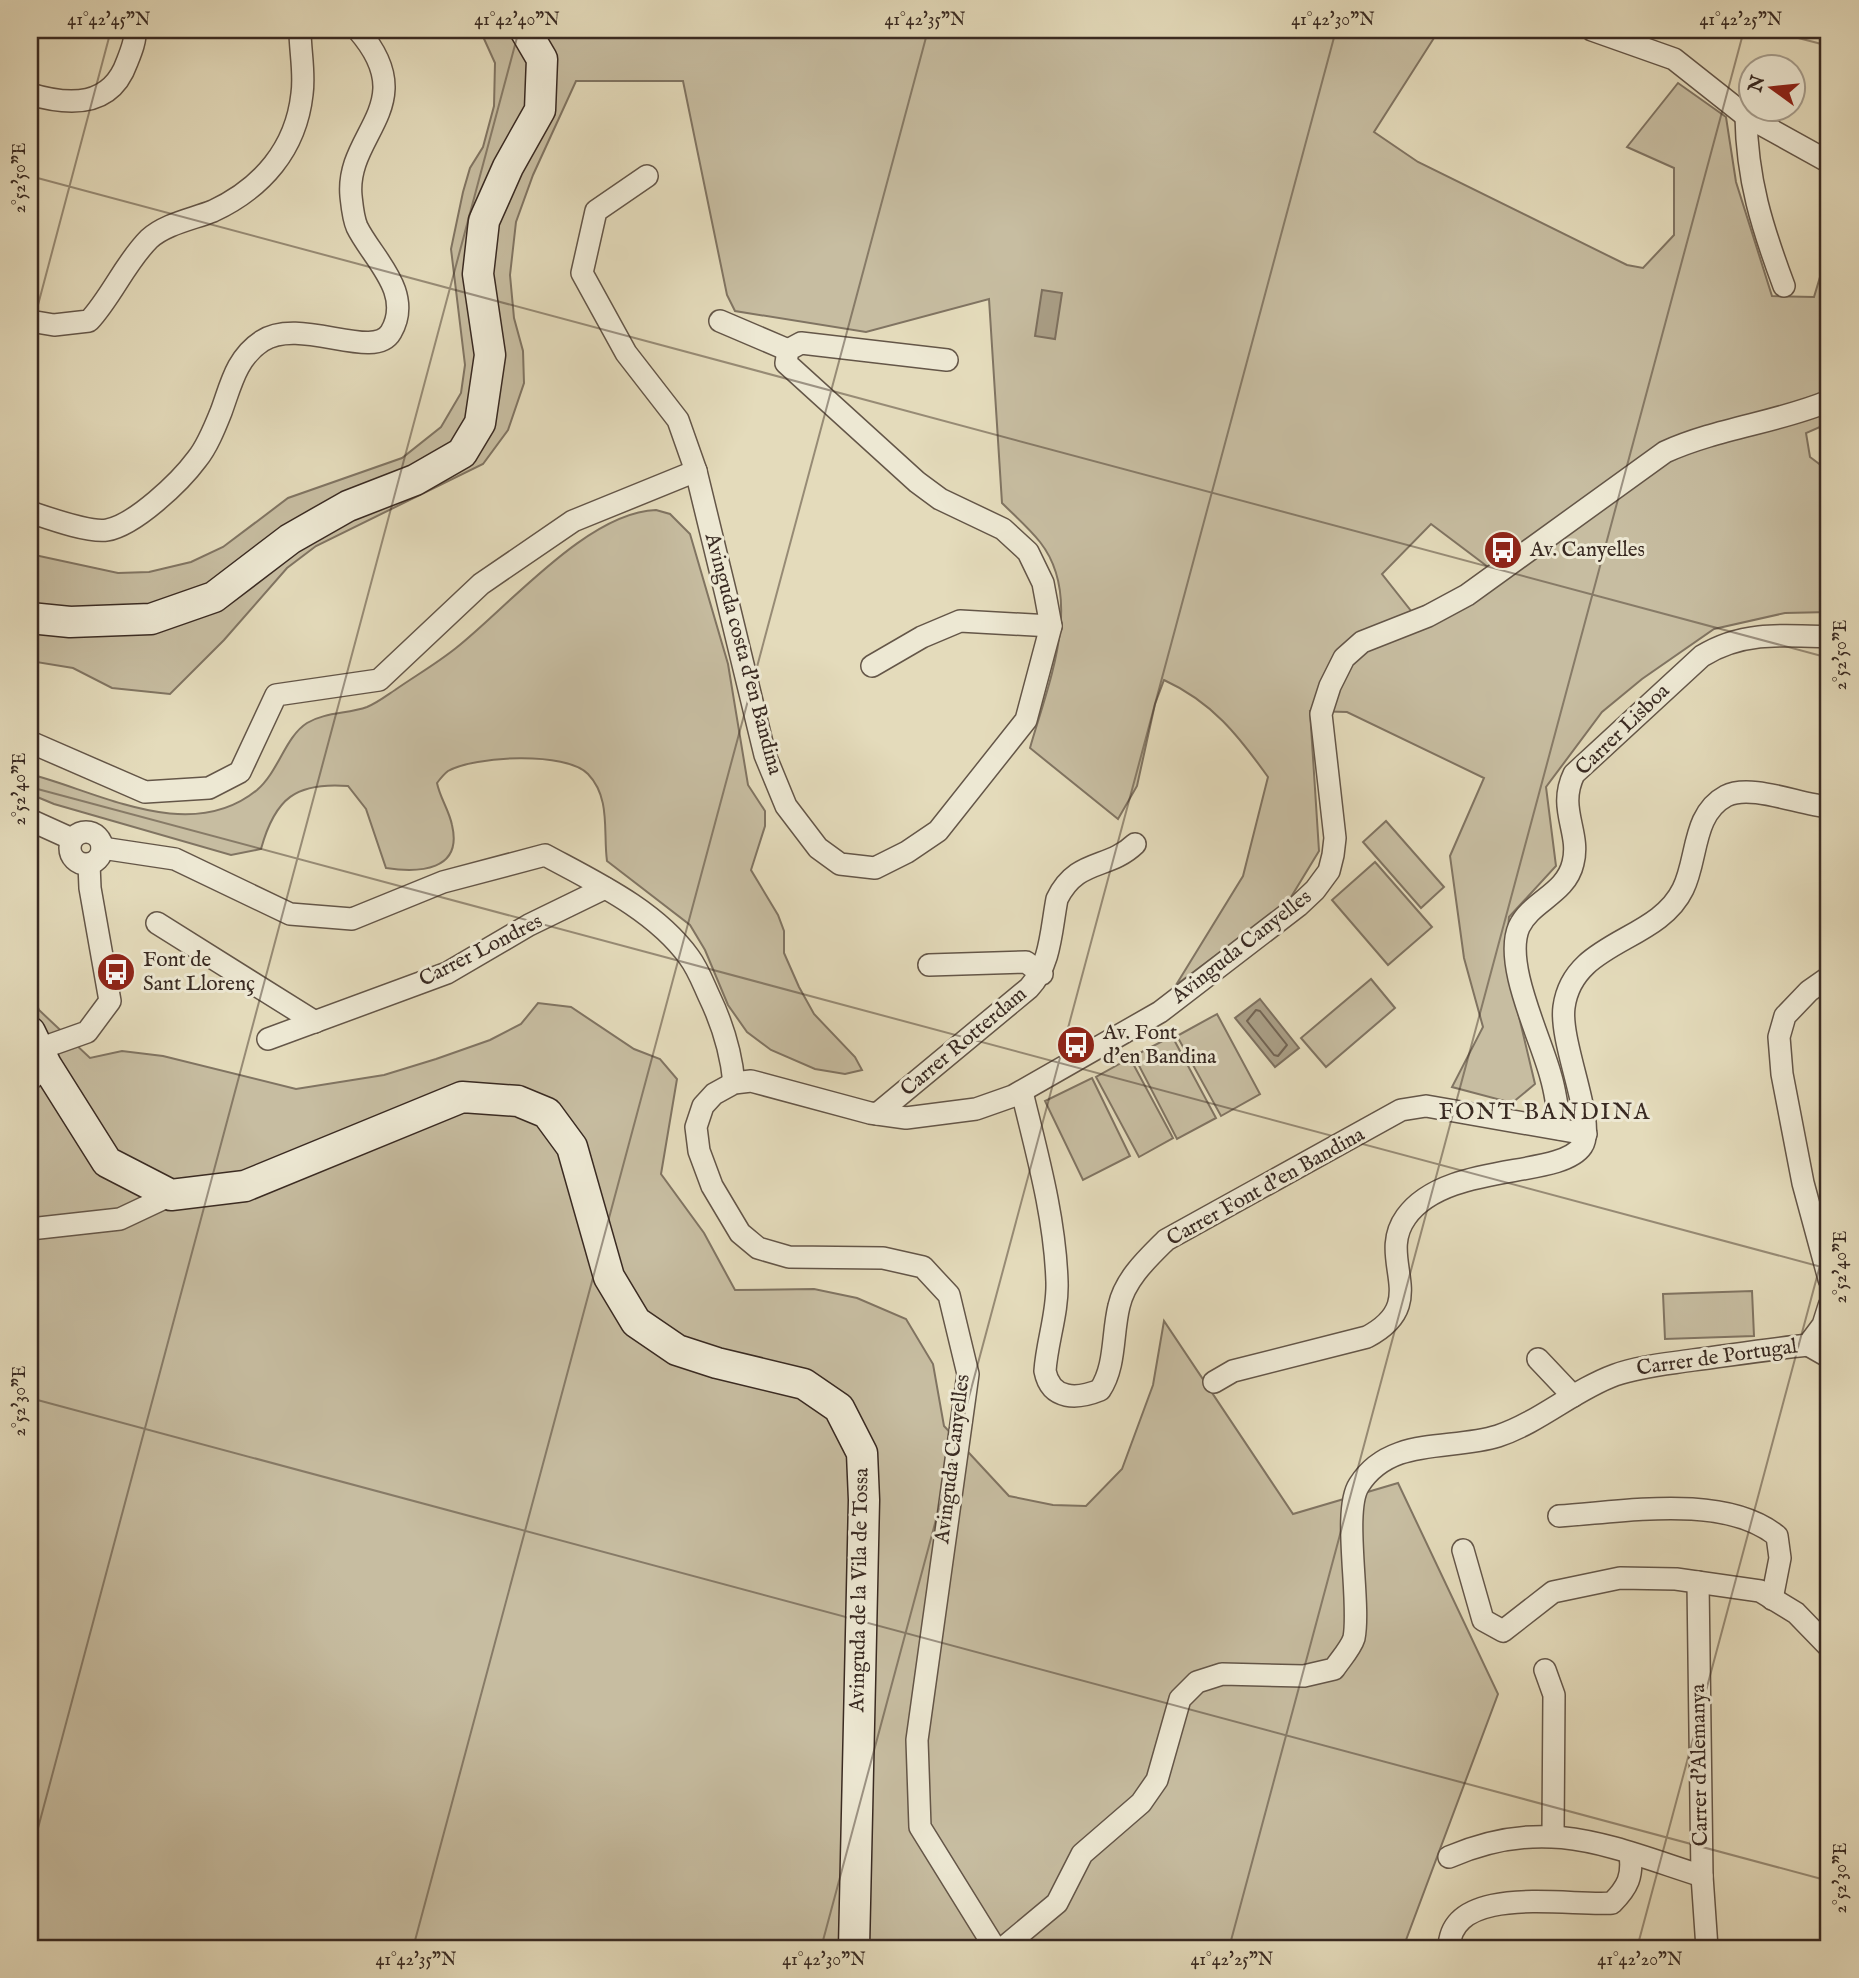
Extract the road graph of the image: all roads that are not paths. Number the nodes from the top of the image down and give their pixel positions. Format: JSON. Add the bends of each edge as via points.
{"nodes":[{"id":1,"x":135,"y":30,"type":"edge"},
{"id":2,"x":300,"y":30,"type":"edge"},
{"id":3,"x":358,"y":30,"type":"edge"},
{"id":4,"x":526,"y":30,"type":"edge"},
{"id":5,"x":1602,"y":31,"type":"edge"},
{"id":6,"x":30,"y":94,"type":"edge"},
{"id":7,"x":1736,"y":108,"type":"edge"},
{"id":8,"x":1746,"y":122,"type":"edge"},
{"id":9,"x":1757,"y":122,"type":"edge"},
{"id":10,"x":1829,"y":162,"type":"edge"},
{"id":11,"x":648,"y":176,"type":"dead end"},
{"id":12,"x":1784,"y":286,"type":"dead end"},
{"id":13,"x":30,"y":321,"type":"edge"},
{"id":14,"x":720,"y":321,"type":"dead end"},
{"id":15,"x":788,"y":350,"type":"junction"},
{"id":16,"x":947,"y":360,"type":"dead end"},
{"id":17,"x":1829,"y":401,"type":"edge"},
{"id":18,"x":696,"y":471,"type":"junction"},
{"id":19,"x":30,"y":512,"type":"edge"},
{"id":20,"x":30,"y":618,"type":"edge"},
{"id":21,"x":1051,"y":626,"type":"junction"},
{"id":22,"x":1829,"y":637,"type":"edge"},
{"id":23,"x":872,"y":666,"type":"dead end"},
{"id":24,"x":30,"y":742,"type":"edge"},
{"id":25,"x":1829,"y":807,"type":"edge"},
{"id":26,"x":30,"y":820,"type":"edge"},
{"id":27,"x":1135,"y":844,"type":"dead end"},
{"id":28,"x":96,"y":856,"type":"junction"},
{"id":29,"x":605,"y":888,"type":"junction"},
{"id":30,"x":157,"y":923,"type":"dead end"},
{"id":31,"x":929,"y":965,"type":"dead end"},
{"id":32,"x":1042,"y":974,"type":"junction"},
{"id":33,"x":1829,"y":976,"type":"edge"},
{"id":34,"x":315,"y":1022,"type":"junction"},
{"id":35,"x":268,"y":1039,"type":"dead end"},
{"id":36,"x":36,"y":1057,"type":"edge"},
{"id":37,"x":734,"y":1083,"type":"junction"},
{"id":38,"x":1023,"y":1092,"type":"junction"},
{"id":39,"x":877,"y":1114,"type":"junction"},
{"id":40,"x":1560,"y":1129,"type":"junction"},
{"id":41,"x":1586,"y":1134,"type":"junction"},
{"id":42,"x":171,"y":1195,"type":"junction"},
{"id":43,"x":30,"y":1229,"type":"edge"},
{"id":44,"x":1829,"y":1279,"type":"edge"},
{"id":45,"x":1829,"y":1306,"type":"edge"},
{"id":46,"x":1808,"y":1345,"type":"junction"},
{"id":47,"x":1829,"y":1357,"type":"edge"},
{"id":48,"x":1538,"y":1359,"type":"dead end"},
{"id":49,"x":1214,"y":1382,"type":"dead end"},
{"id":50,"x":1573,"y":1395,"type":"junction"},
{"id":51,"x":1559,"y":1516,"type":"dead end"},
{"id":52,"x":1463,"y":1550,"type":"dead end"},
{"id":53,"x":1698,"y":1582,"type":"junction"},
{"id":54,"x":1772,"y":1599,"type":"junction"},
{"id":55,"x":1829,"y":1647,"type":"edge"},
{"id":56,"x":1545,"y":1670,"type":"dead end"},
{"id":57,"x":1553,"y":1834,"type":"junction"},
{"id":58,"x":1630,"y":1854,"type":"junction"},
{"id":59,"x":1449,"y":1857,"type":"dead end"},
{"id":60,"x":1702,"y":1876,"type":"junction"},
{"id":61,"x":853,"y":1948,"type":"edge"},
{"id":62,"x":995,"y":1948,"type":"edge"},
{"id":63,"x":1003,"y":1948,"type":"edge"},
{"id":64,"x":1449,"y":1948,"type":"edge"},
{"id":65,"x":1707,"y":1948,"type":"edge"}],
"edges":[{"from":1,"to":6,"type":"street","via":[[123,73],[111,91],[74,101]]},
{"from":2,"to":13,"type":"street","via":[[303,92],[299,113],[277,164],[260,183],[237,199],[150,238],[89,321],[54,325]]},
{"from":3,"to":19,"type":"street","via":[[371,45],[383,77],[381,109],[353,173],[350,193],[357,227],[382,260],[397,299],[391,332],[382,342],[369,344],[314,332],[280,332],[264,339],[237,367],[198,458],[137,516],[120,525],[105,531]]},
{"from":4,"to":20,"type":"main road","via":[[542,59],[540,110],[484,221],[478,274],[490,355],[480,423],[462,453],[415,480],[348,506],[290,539],[214,597],[152,620]]},
{"from":5,"to":7,"type":"street","via":[[1674,59]]},
{"from":8,"to":12,"type":"street","via":[[1747,158],[1759,221]]},
{"from":9,"to":10,"type":"street"},
{"from":11,"to":18,"type":"street","name":"Avinguda costa d'en Bandina","via":[[596,211],[582,273],[626,353],[678,420]]},
{"from":14,"to":15,"type":"street"},
{"from":15,"to":16,"type":"street","via":[[801,343]]},
{"from":15,"to":21,"type":"street","name":"Avinguda costa d'en Bandina","via":[[786,363],[916,482],[940,499],[1003,529],[1028,552],[1043,583]]},
{"from":17,"to":38,"type":"street","name":"Avinguda Canyelles","via":[[1699,436],[1665,452],[1467,596],[1362,642],[1344,658],[1321,714],[1335,838],[1329,871],[1315,890],[1160,1012]]},
{"from":18,"to":21,"type":"street","name":"Avinguda costa d'en Bandina","via":[[765,755],[786,806],[818,848],[840,864],[874,868],[938,831],[1026,720]]},
{"from":18,"to":24,"type":"street","via":[[573,521],[481,584],[379,680],[276,695],[240,772],[209,788],[145,792]]},
{"from":21,"to":23,"type":"street","via":[[960,621]]},
{"from":22,"to":40,"type":"street","name":"Carrer Lisboa","via":[[1772,634],[1721,644],[1702,656],[1574,774],[1566,798],[1574,858],[1571,873],[1520,925],[1515,944],[1517,968],[1551,1075]]},
{"from":25,"to":41,"type":"street","via":[[1749,792],[1724,797],[1701,824],[1677,901],[1581,969],[1568,990],[1563,1026]]},
{"from":26,"to":28,"type":"street","via":[[72,839],[89,832],[98,837]]},
{"from":27,"to":32,"type":"street","name":"Carrer Rotterdam","via":[[1120,856],[1079,870],[1062,889]]},
{"from":28,"to":29,"type":"street","via":[[175,859],[290,915],[352,919],[443,882],[545,855]]},
{"from":28,"to":36,"type":"street","via":[[90,888],[110,1001],[88,1032]]},
{"from":29,"to":34,"type":"street","name":"Carrer Londres","via":[[528,925],[447,973]]},
{"from":29,"to":37,"type":"street","via":[[653,920],[692,960],[724,1028]]},
{"from":30,"to":34,"type":"street"},
{"from":31,"to":32,"type":"street","via":[[1026,962]]},
{"from":32,"to":39,"type":"street","name":"Carrer Rotterdam"},
{"from":33,"to":44,"type":"street","via":[[1785,1016],[1779,1046],[1803,1183]]},
{"from":34,"to":35,"type":"street","name":"Carrer Londres"},
{"from":36,"to":42,"type":"main road","via":[[107,1161]]},
{"from":37,"to":39,"type":"street","name":"Avinguda Canyelles","via":[[766,1083]]},
{"from":37,"to":62,"type":"street","name":"Avinguda Canyelles","via":[[709,1100],[696,1127],[698,1151],[712,1186],[740,1233],[758,1248],[789,1257],[883,1258],[923,1267],[949,1295],[968,1374],[917,1740],[920,1827]]},
{"from":38,"to":39,"type":"street","name":"Avinguda Canyelles","via":[[976,1109],[906,1118]]},
{"from":38,"to":40,"type":"street","name":"Carrer Font d'en Bandina","via":[[1052,1227],[1057,1282],[1045,1371],[1055,1390],[1073,1398],[1100,1390],[1104,1384],[1125,1289],[1150,1256],[1180,1230],[1221,1213],[1401,1111],[1426,1106]]},
{"from":40,"to":41,"type":"street","name":"Carrer Font d'en Bandina"},
{"from":41,"to":49,"type":"street","via":[[1577,1152],[1558,1160],[1441,1188],[1417,1203],[1399,1233],[1401,1291],[1397,1314],[1384,1328],[1367,1337],[1233,1371]]},
{"from":42,"to":43,"type":"street","via":[[120,1219]]},
{"from":42,"to":61,"type":"main road","name":"Avinguda de la Vila de Tossa","via":[[245,1186],[462,1097],[518,1101],[547,1113],[572,1147],[610,1277],[636,1322],[677,1350],[804,1384],[839,1408],[862,1453],[864,1500]]},
{"from":45,"to":46,"type":"street","via":[[1823,1325]]},
{"from":46,"to":47,"type":"street"},
{"from":46,"to":50,"type":"street","name":"Carrer de Portugal","via":[[1649,1366],[1615,1375]]},
{"from":48,"to":50,"type":"street"},
{"from":50,"to":63,"type":"street","name":"Carrer de Portugal","via":[[1497,1436],[1405,1449],[1378,1466],[1357,1487],[1352,1519],[1354,1640],[1334,1669],[1304,1676],[1222,1674],[1197,1682],[1180,1699],[1157,1780],[1141,1803],[1082,1854],[1056,1903]]},
{"from":51,"to":54,"type":"street","via":[[1707,1510],[1761,1523],[1777,1536],[1780,1558]]},
{"from":52,"to":53,"type":"street","via":[[1483,1620],[1503,1631],[1553,1592],[1620,1578]]},
{"from":53,"to":54,"type":"street","via":[[1760,1591]]},
{"from":53,"to":60,"type":"street","name":"Carrer d'Alemanya"},
{"from":54,"to":55,"type":"street","via":[[1796,1613]]},
{"from":56,"to":57,"type":"street","via":[[1554,1695]]},
{"from":57,"to":58,"type":"street"},
{"from":57,"to":59,"type":"street","via":[[1483,1842]]},
{"from":58,"to":60,"type":"street"},
{"from":58,"to":64,"type":"street","via":[[1632,1872],[1625,1891],[1612,1903],[1499,1902],[1475,1910],[1455,1928]]},
{"from":60,"to":65,"type":"street","name":"Carrer d'Alemanya"}]}
